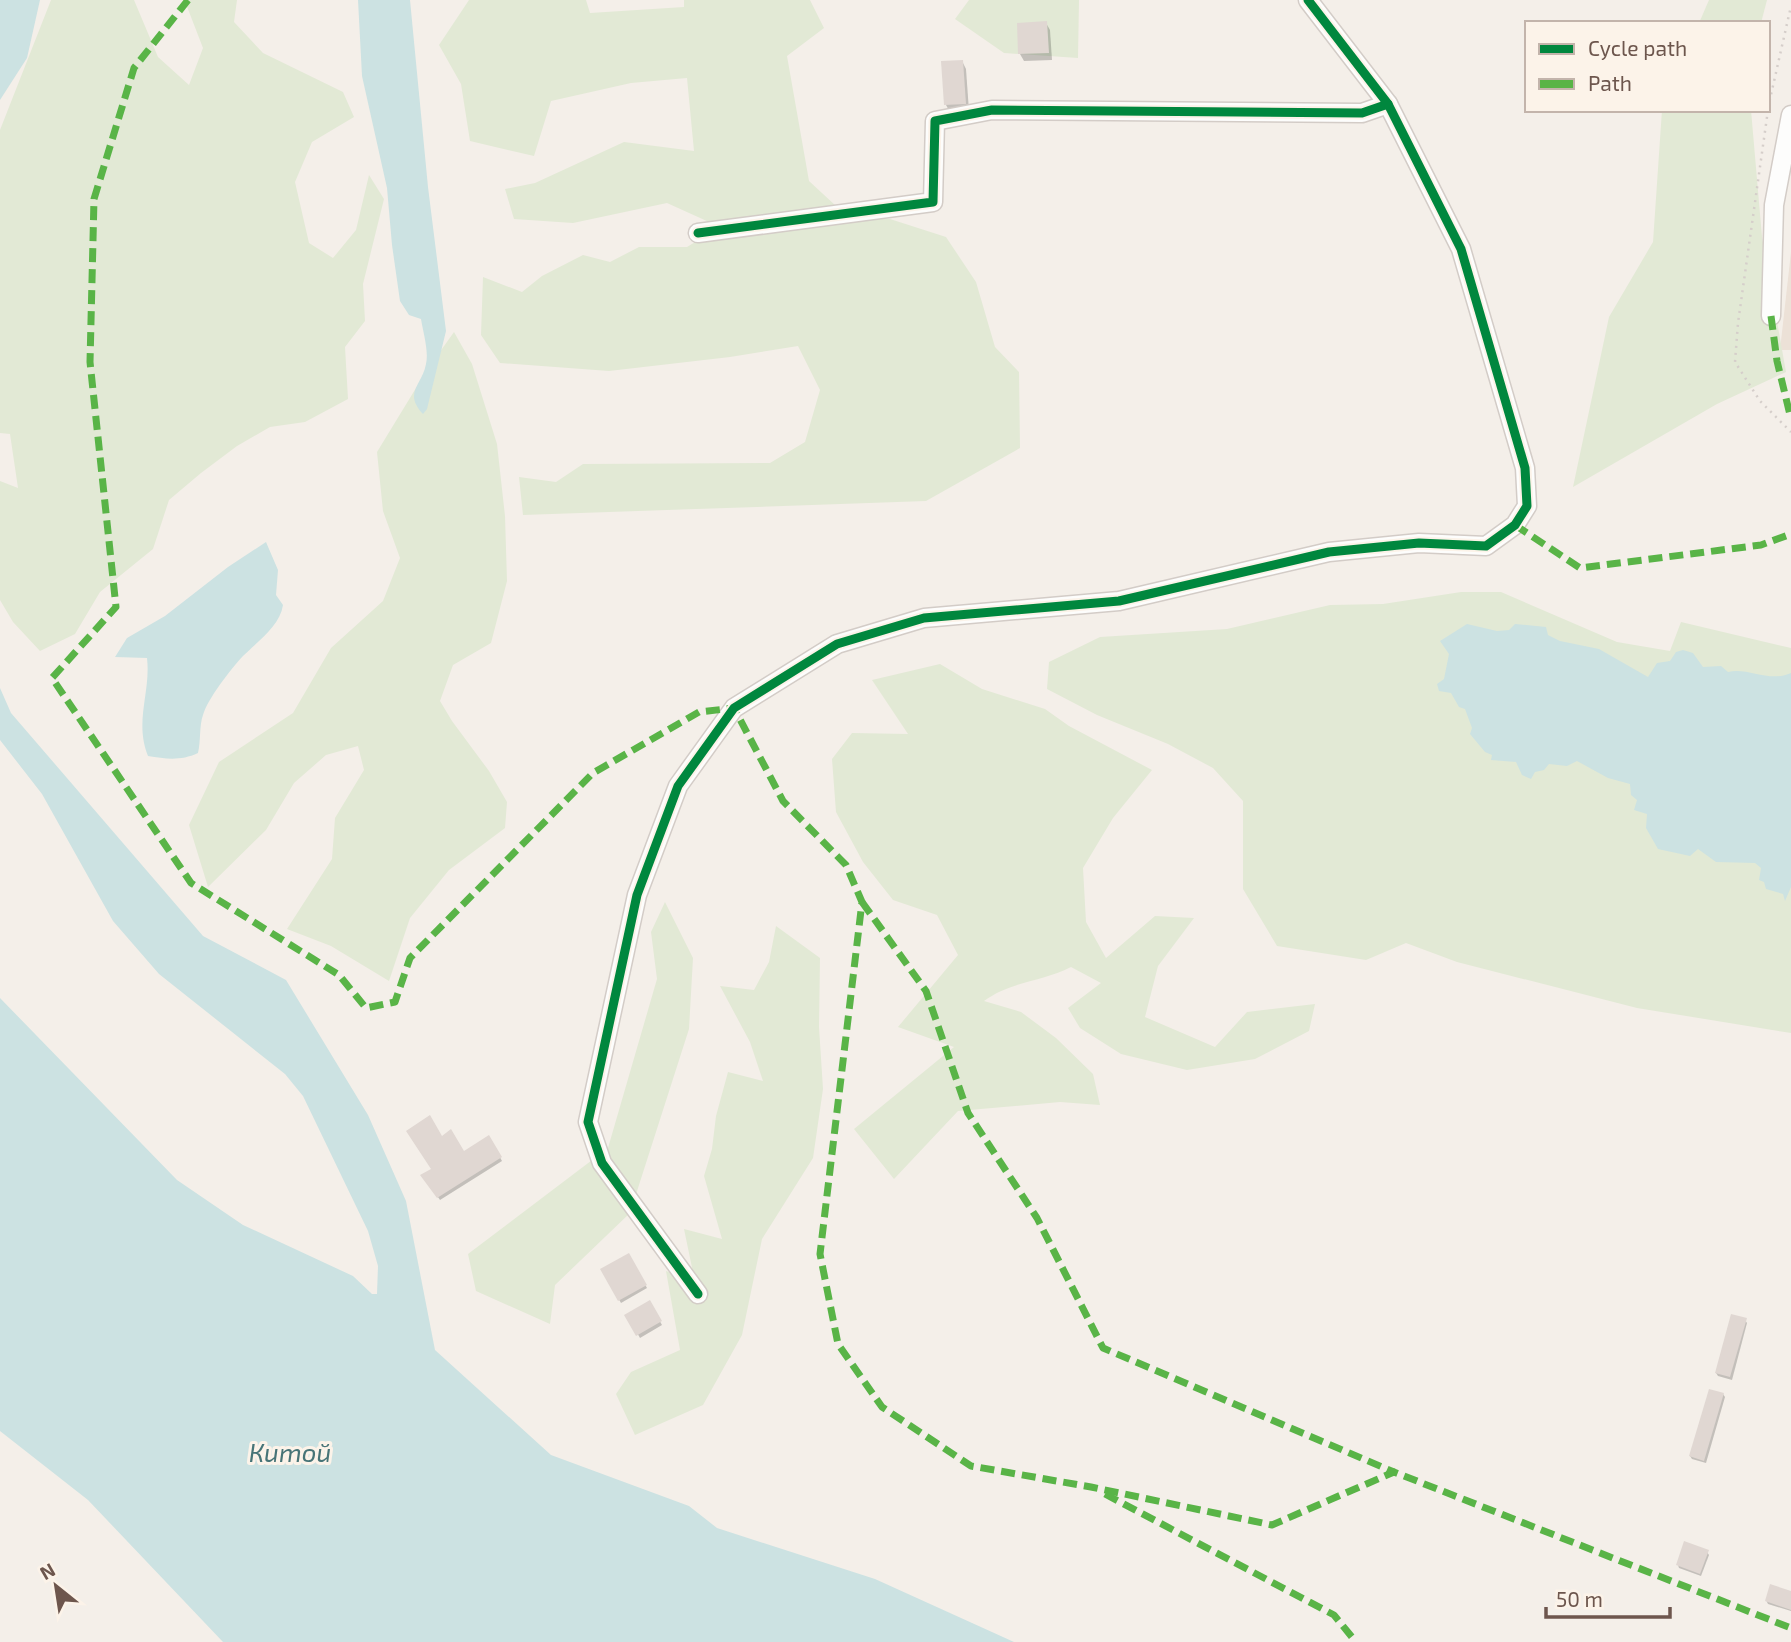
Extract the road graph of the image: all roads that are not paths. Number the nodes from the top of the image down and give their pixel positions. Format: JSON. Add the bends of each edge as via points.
{"nodes":[{"id":1,"x":1308,"y":0,"type":"edge"},
{"id":2,"x":1388,"y":104,"type":"junction"},
{"id":3,"x":1791,"y":115,"type":"edge"},
{"id":4,"x":698,"y":233,"type":"dead end"},
{"id":5,"x":1771,"y":316,"type":"dead end"},
{"id":6,"x":698,"y":1294,"type":"dead end"}],
"edges":[{"from":1,"to":2,"type":"street"},
{"from":2,"to":4,"type":"street","via":[[1362,113],[992,110],[935,121],[933,202]]},
{"from":2,"to":6,"type":"street","via":[[1461,249],[1525,468],[1527,506],[1515,524],[1486,546],[1419,544],[1329,552],[1119,601],[924,618],[837,644],[734,708],[678,786],[637,895],[588,1122],[602,1163]]},
{"from":3,"to":5,"type":"street","via":[[1774,205]]}]}
